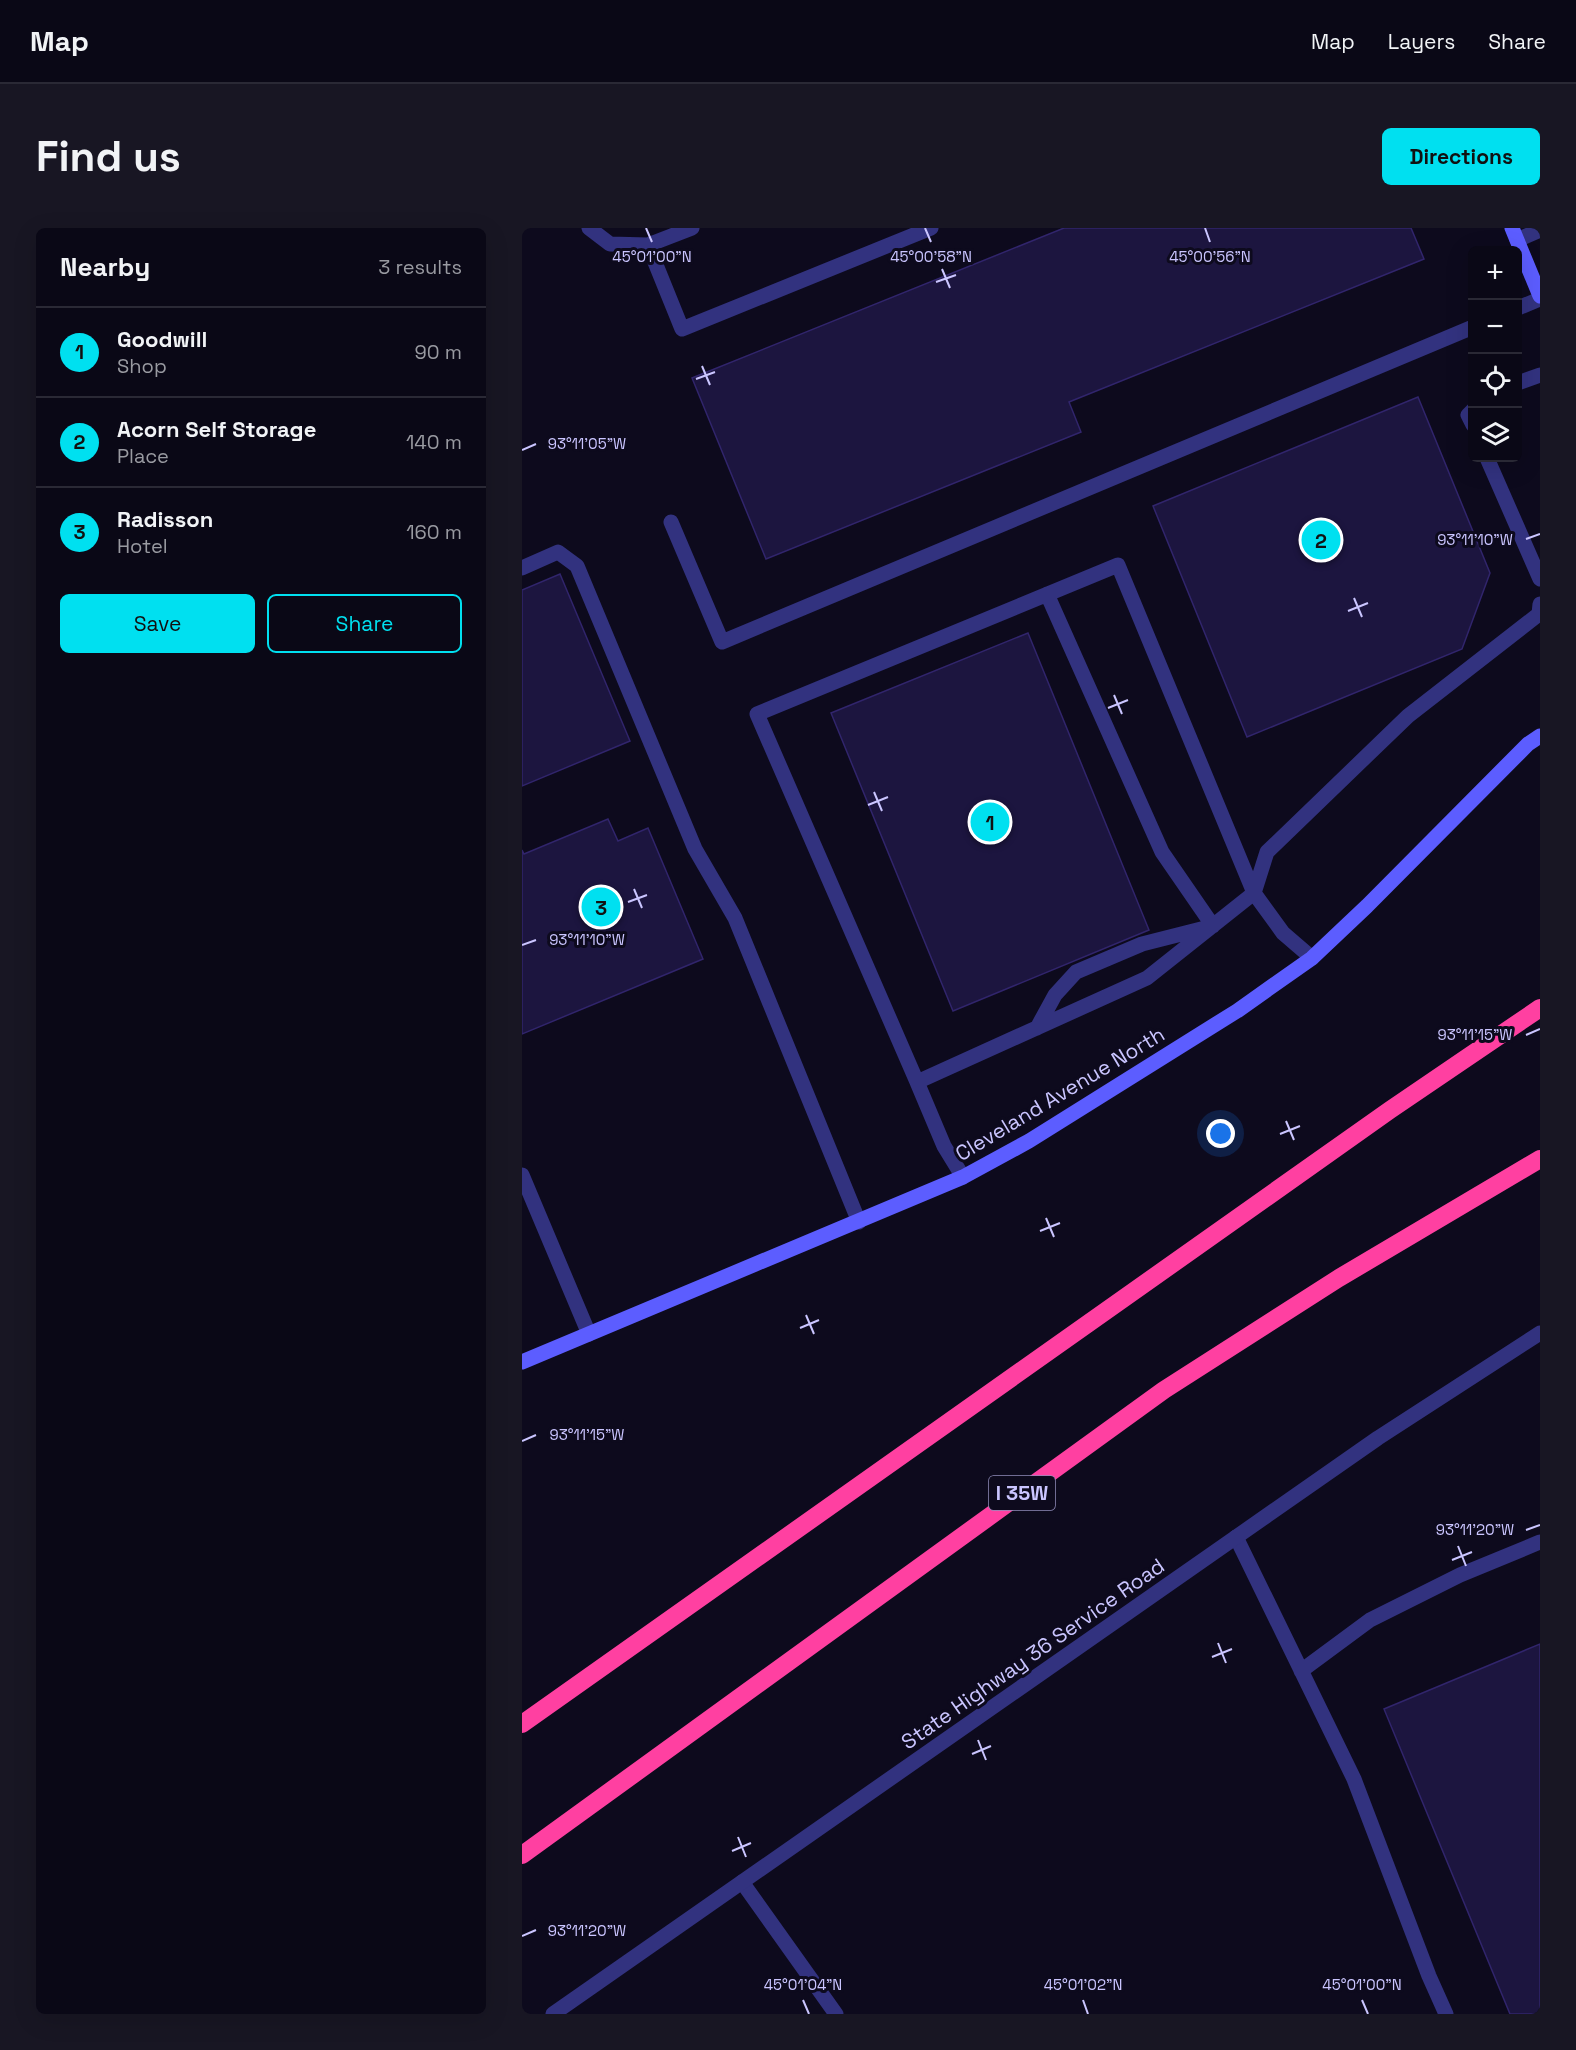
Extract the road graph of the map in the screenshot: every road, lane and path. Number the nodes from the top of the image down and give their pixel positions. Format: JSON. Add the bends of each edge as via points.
{"nodes":[{"id":1,"x":590,"y":228,"type":"edge"},
{"id":2,"x":692,"y":228,"type":"edge"},
{"id":3,"x":931,"y":228,"type":"edge"},
{"id":4,"x":1540,"y":230,"type":"edge"},
{"id":5,"x":1515,"y":234,"type":"edge"},
{"id":6,"x":648,"y":245,"type":"junction"},
{"id":7,"x":1540,"y":298,"type":"edge"},
{"id":8,"x":1522,"y":306,"type":"edge"},
{"id":9,"x":1468,"y":329,"type":"edge"},
{"id":10,"x":1540,"y":375,"type":"edge"},
{"id":11,"x":1522,"y":382,"type":"edge"},
{"id":12,"x":1489,"y":462,"type":"edge"},
{"id":13,"x":671,"y":522,"type":"dead end"},
{"id":14,"x":522,"y":568,"type":"edge"},
{"id":15,"x":1540,"y":579,"type":"edge"},
{"id":16,"x":1047,"y":594,"type":"junction"},
{"id":17,"x":1540,"y":604,"type":"edge"},
{"id":18,"x":1540,"y":736,"type":"edge"},
{"id":19,"x":1254,"y":893,"type":"junction"},
{"id":20,"x":1213,"y":926,"type":"junction"},
{"id":21,"x":1312,"y":957,"type":"junction"},
{"id":22,"x":1540,"y":995,"type":"edge"},
{"id":23,"x":1540,"y":1008,"type":"edge"},
{"id":24,"x":1036,"y":1028,"type":"junction"},
{"id":25,"x":917,"y":1082,"type":"junction"},
{"id":26,"x":1389,"y":1110,"type":"junction"},
{"id":27,"x":1540,"y":1160,"type":"edge"},
{"id":28,"x":522,"y":1174,"type":"edge"},
{"id":29,"x":963,"y":1177,"type":"junction"},
{"id":30,"x":859,"y":1222,"type":"junction"},
{"id":31,"x":589,"y":1334,"type":"junction"},
{"id":32,"x":1540,"y":1334,"type":"edge"},
{"id":33,"x":522,"y":1362,"type":"edge"},
{"id":34,"x":1236,"y":1537,"type":"junction"},
{"id":35,"x":1540,"y":1542,"type":"edge"},
{"id":36,"x":1301,"y":1671,"type":"junction"},
{"id":37,"x":522,"y":1724,"type":"edge"},
{"id":38,"x":522,"y":1855,"type":"edge"},
{"id":39,"x":742,"y":1882,"type":"junction"},
{"id":40,"x":553,"y":2014,"type":"edge"},
{"id":41,"x":836,"y":2014,"type":"edge"},
{"id":42,"x":1446,"y":2014,"type":"edge"}],
"edges":[{"from":1,"to":6,"type":"street","via":[[610,244]]},
{"from":2,"to":6,"type":"street"},
{"from":3,"to":6,"type":"street","via":[[682,328]]},
{"from":4,"to":5,"type":"street"},
{"from":5,"to":7,"type":"street"},
{"from":7,"to":8,"type":"street"},
{"from":9,"to":13,"type":"street","via":[[722,642]]},
{"from":10,"to":11,"type":"street"},
{"from":12,"to":15,"type":"street"},
{"from":14,"to":30,"type":"street","via":[[558,552],[577,566],[695,849],[735,918]]},
{"from":16,"to":19,"type":"street","via":[[1118,565]]},
{"from":16,"to":20,"type":"street","via":[[1162,852]]},
{"from":16,"to":25,"type":"street","via":[[757,714]]},
{"from":17,"to":19,"type":"street","via":[[1539,614],[1408,716],[1267,852]]},
{"from":18,"to":21,"type":"street","name":"Cleveland Avenue North"},
{"from":19,"to":20,"type":"street"},
{"from":19,"to":21,"type":"street","via":[[1284,933]]},
{"from":20,"to":24,"type":"street","via":[[1147,978]]},
{"from":20,"to":24,"type":"street","via":[[1142,944],[1076,972],[1055,995]]},
{"from":21,"to":29,"type":"street","name":"Cleveland Avenue North","via":[[1237,1011],[1029,1142]]},
{"from":22,"to":26,"type":"highway"},
{"from":23,"to":26,"type":"highway"},
{"from":24,"to":25,"type":"street"},
{"from":25,"to":29,"type":"street","via":[[944,1146]]},
{"from":26,"to":37,"type":"highway"},
{"from":27,"to":38,"type":"highway","number":"I 35W","via":[[1339,1278],[1164,1390]]},
{"from":28,"to":31,"type":"street"},
{"from":29,"to":30,"type":"street","name":"Cleveland Avenue North"},
{"from":30,"to":31,"type":"street","name":"Cleveland Avenue North"},
{"from":31,"to":33,"type":"street","name":"Cleveland Avenue North"},
{"from":32,"to":34,"type":"street","name":"State Highway 36 Service Road","via":[[1378,1438]]},
{"from":34,"to":36,"type":"street"},
{"from":34,"to":39,"type":"street","name":"State Highway 36 Service Road"},
{"from":35,"to":36,"type":"street","via":[[1460,1575],[1370,1620]]},
{"from":36,"to":42,"type":"street","via":[[1354,1779]]},
{"from":39,"to":40,"type":"street","name":"State Highway 36 Service Road"},
{"from":39,"to":41,"type":"street"}]}
